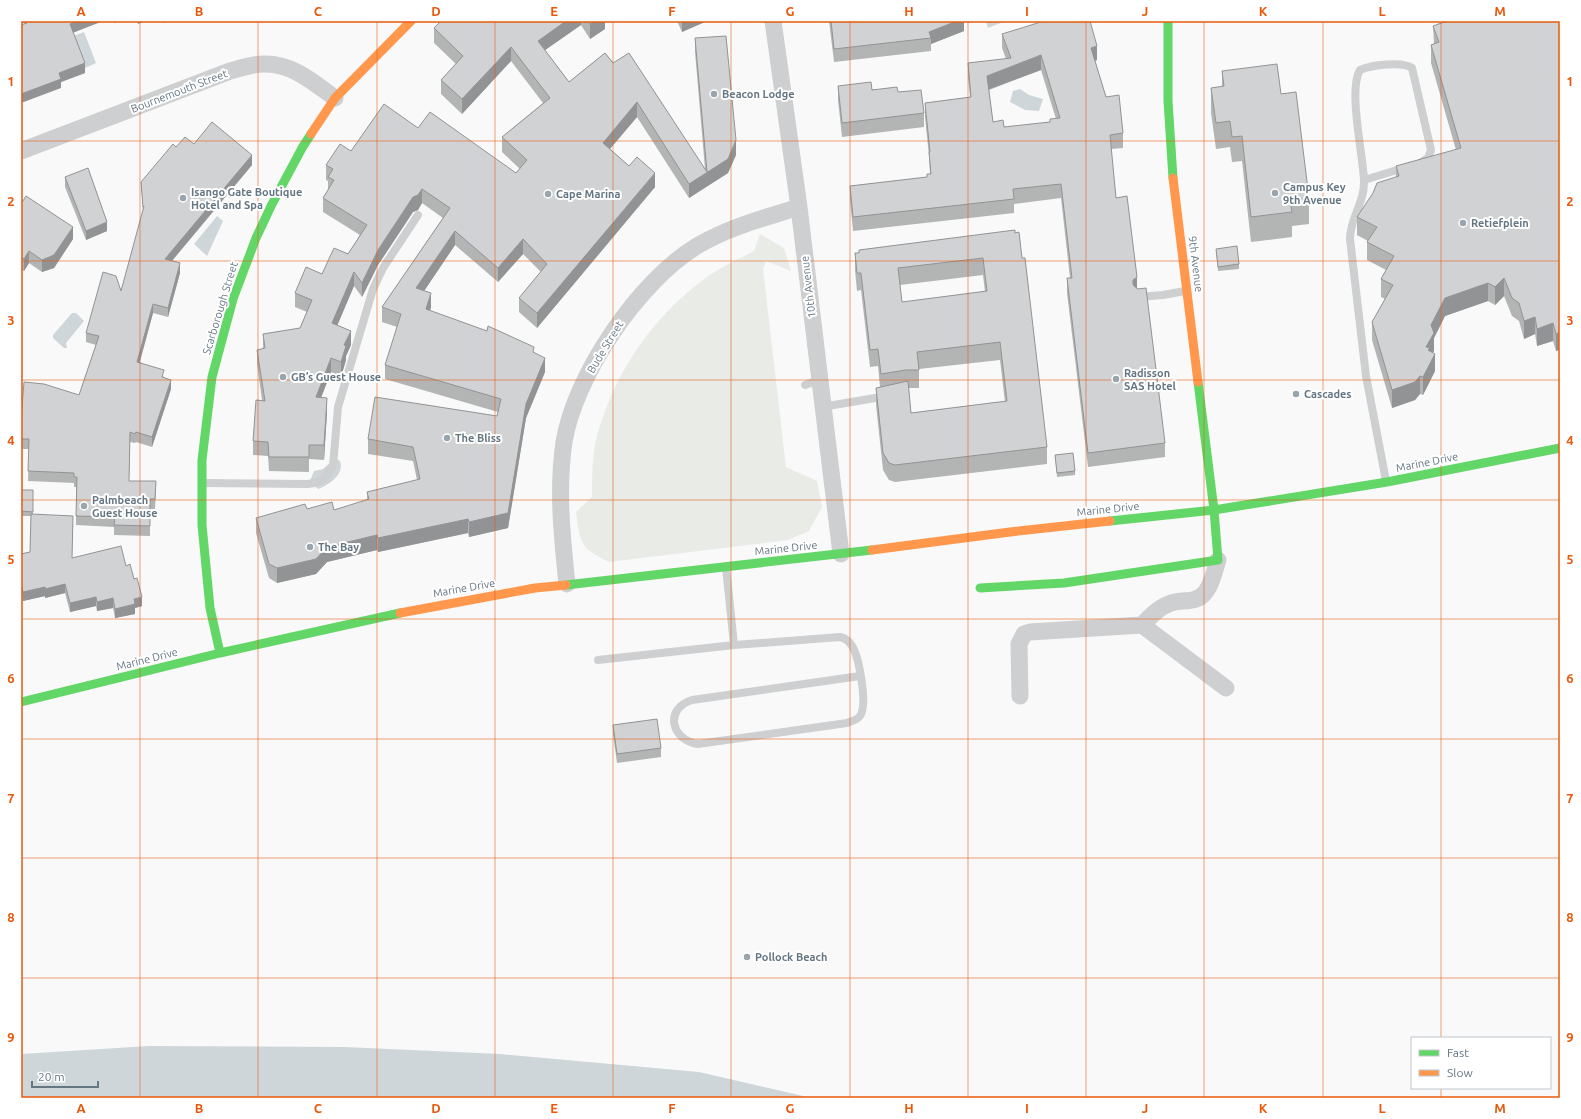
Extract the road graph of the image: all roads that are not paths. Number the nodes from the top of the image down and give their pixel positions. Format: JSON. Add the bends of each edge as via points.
{"nodes":[{"id":1,"x":411,"y":21,"type":"edge"},
{"id":2,"x":773,"y":21,"type":"edge"},
{"id":3,"x":1168,"y":21,"type":"edge"},
{"id":4,"x":335,"y":98,"type":"junction"},
{"id":5,"x":21,"y":151,"type":"edge"},
{"id":6,"x":1364,"y":180,"type":"junction"},
{"id":7,"x":799,"y":207,"type":"junction"},
{"id":8,"x":418,"y":215,"type":"dead end"},
{"id":9,"x":1188,"y":291,"type":"junction"},
{"id":10,"x":1138,"y":297,"type":"edge"},
{"id":11,"x":899,"y":394,"type":"edge"},
{"id":12,"x":822,"y":407,"type":"junction"},
{"id":13,"x":1560,"y":448,"type":"edge"},
{"id":14,"x":1387,"y":482,"type":"junction"},
{"id":15,"x":201,"y":483,"type":"junction"},
{"id":16,"x":1214,"y":510,"type":"junction"},
{"id":17,"x":841,"y":554,"type":"junction"},
{"id":18,"x":1218,"y":560,"type":"junction"},
{"id":19,"x":726,"y":566,"type":"junction"},
{"id":20,"x":567,"y":584,"type":"junction"},
{"id":21,"x":980,"y":588,"type":"dead end"},
{"id":22,"x":1142,"y":625,"type":"junction"},
{"id":23,"x":734,"y":645,"type":"junction"},
{"id":24,"x":220,"y":654,"type":"junction"},
{"id":25,"x":598,"y":660,"type":"dead end"},
{"id":26,"x":860,"y":676,"type":"junction"},
{"id":27,"x":1226,"y":688,"type":"dead end"},
{"id":28,"x":1020,"y":696,"type":"dead end"},
{"id":29,"x":21,"y":702,"type":"edge"}],
"edges":[{"from":1,"to":4,"type":"main road","name":"Scarborough Street"},
{"from":2,"to":7,"type":"street","name":"10th Avenue"},
{"from":3,"to":9,"type":"main road","name":"9th Avenue","via":[[1171,161]]},
{"from":4,"to":5,"type":"street","name":"Bournemouth Street","via":[[290,68],[266,64],[253,65],[230,71]]},
{"from":4,"to":15,"type":"main road","name":"Scarborough Street","via":[[288,174],[256,238],[239,282],[212,378]]},
{"from":6,"to":6,"type":"lane","via":[[1357,131],[1358,74],[1360,70],[1368,67],[1408,65],[1412,68],[1432,150],[1424,162]]},
{"from":6,"to":14,"type":"lane","via":[[1362,201],[1351,226],[1350,239],[1366,376]]},
{"from":7,"to":12,"type":"street","name":"10th Avenue","via":[[812,382]]},
{"from":7,"to":20,"type":"street","name":"Bude Street","via":[[729,230],[696,247],[662,274],[636,300],[612,333],[572,409],[564,442],[560,494]]},
{"from":8,"to":15,"type":"lane","via":[[383,268],[374,289],[338,407],[333,466],[324,480],[315,484]]},
{"from":9,"to":10,"type":"lane"},
{"from":9,"to":16,"type":"main road","name":"9th Avenue"},
{"from":11,"to":12,"type":"lane"},
{"from":12,"to":17,"type":"street","name":"10th Avenue"},
{"from":13,"to":14,"type":"main road","name":"Marine Drive"},
{"from":14,"to":16,"type":"main road","name":"Marine Drive"},
{"from":15,"to":24,"type":"main road","name":"Scarborough Street","via":[[206,577]]},
{"from":16,"to":17,"type":"main road","name":"Marine Drive","via":[[1010,532]]},
{"from":16,"to":18,"type":"main road","name":"9th Avenue"},
{"from":17,"to":19,"type":"main road","name":"Marine Drive"},
{"from":18,"to":21,"type":"main road","via":[[1064,583]]},
{"from":18,"to":22,"type":"street","via":[[1203,595],[1196,599],[1172,602],[1160,608]]},
{"from":19,"to":20,"type":"main road","name":"Marine Drive"},
{"from":19,"to":23,"type":"lane"},
{"from":20,"to":24,"type":"main road","name":"Marine Drive","via":[[386,616]]},
{"from":22,"to":27,"type":"street"},
{"from":22,"to":28,"type":"street","via":[[1024,634],[1019,644]]},
{"from":23,"to":25,"type":"lane"},
{"from":23,"to":26,"type":"lane","via":[[840,637],[851,644]]},
{"from":24,"to":29,"type":"main road","name":"Marine Drive"},
{"from":26,"to":26,"type":"lane","via":[[864,702],[862,711],[856,720],[847,723],[698,744],[686,741],[673,719],[681,704],[692,700]]}]}
